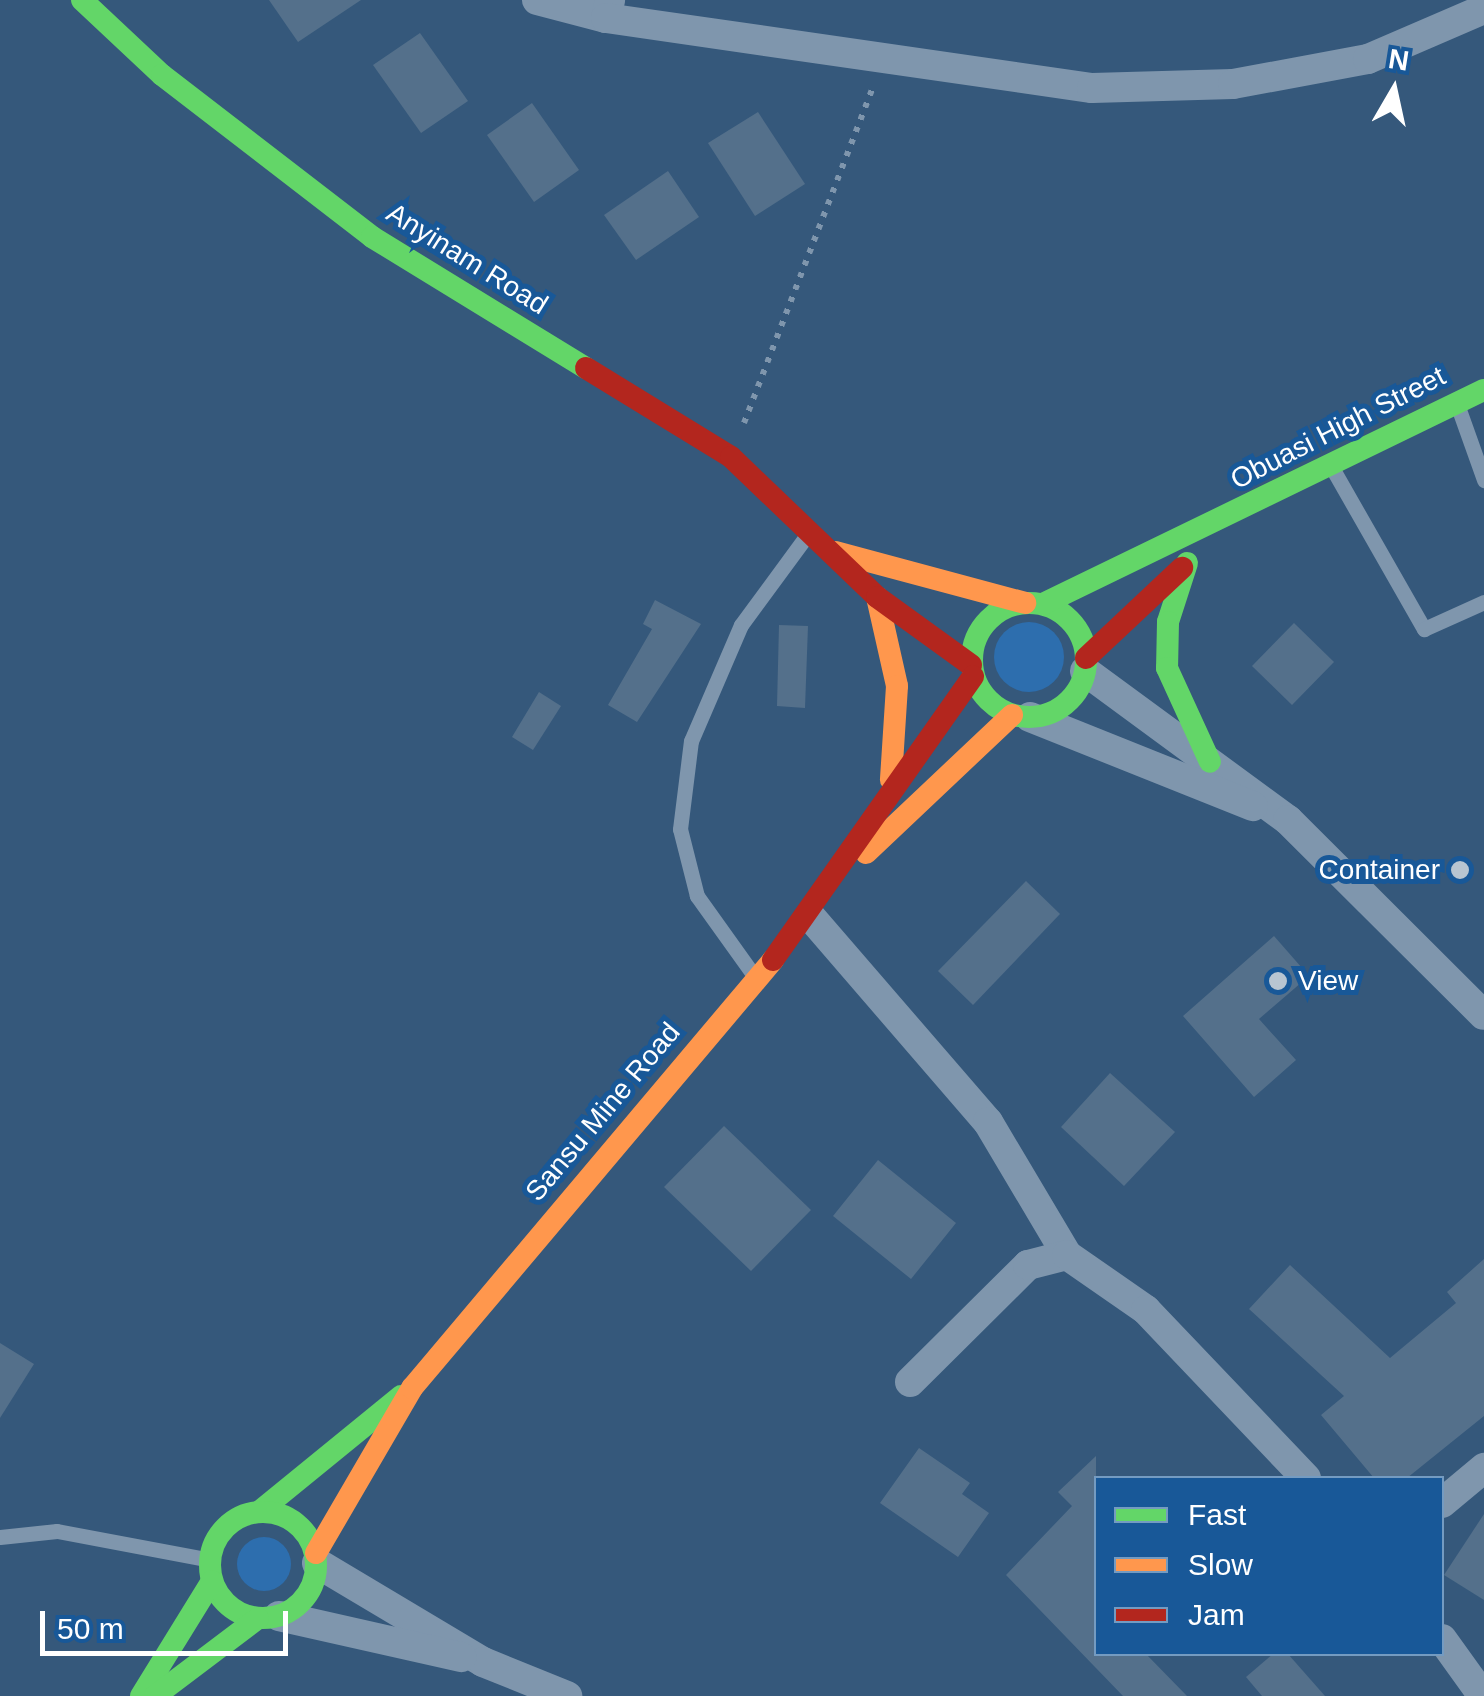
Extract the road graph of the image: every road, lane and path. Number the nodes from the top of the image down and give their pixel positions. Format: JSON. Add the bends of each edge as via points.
{"nodes":[{"id":1,"x":82,"y":0,"type":"edge"},
{"id":2,"x":537,"y":0,"type":"edge"},
{"id":3,"x":608,"y":9,"type":"edge"},
{"id":4,"x":1484,"y":9,"type":"edge"},
{"id":5,"x":885,"y":55,"type":"junction"},
{"id":6,"x":1484,"y":390,"type":"edge"},
{"id":7,"x":1456,"y":401,"type":"junction"},
{"id":8,"x":732,"y":457,"type":"junction"},
{"id":9,"x":1330,"y":464,"type":"junction"},
{"id":10,"x":1484,"y":480,"type":"edge"},
{"id":11,"x":1220,"y":522,"type":"junction"},
{"id":12,"x":807,"y":535,"type":"junction"},
{"id":13,"x":831,"y":551,"type":"junction"},
{"id":14,"x":1187,"y":563,"type":"junction"},
{"id":15,"x":876,"y":597,"type":"junction"},
{"id":16,"x":1484,"y":602,"type":"edge"},
{"id":17,"x":1034,"y":603,"type":"junction"},
{"id":18,"x":1086,"y":665,"type":"junction"},
{"id":19,"x":972,"y":671,"type":"junction"},
{"id":20,"x":1021,"y":716,"type":"junction"},
{"id":21,"x":1210,"y":762,"type":"junction"},
{"id":22,"x":891,"y":784,"type":"junction"},
{"id":23,"x":1288,"y":820,"type":"junction"},
{"id":24,"x":841,"y":876,"type":"junction"},
{"id":25,"x":810,"y":916,"type":"junction"},
{"id":26,"x":756,"y":978,"type":"junction"},
{"id":27,"x":1484,"y":1014,"type":"edge"},
{"id":28,"x":1067,"y":1254,"type":"junction"},
{"id":29,"x":910,"y":1382,"type":"dead end"},
{"id":30,"x":412,"y":1388,"type":"junction"},
{"id":31,"x":1484,"y":1468,"type":"edge"},
{"id":32,"x":1304,"y":1476,"type":"edge"},
{"id":33,"x":1444,"y":1501,"type":"edge"},
{"id":34,"x":260,"y":1511,"type":"junction"},
{"id":35,"x":0,"y":1536,"type":"edge"},
{"id":36,"x":316,"y":1558,"type":"junction"},
{"id":37,"x":211,"y":1570,"type":"junction"},
{"id":38,"x":268,"y":1617,"type":"junction"},
{"id":39,"x":1444,"y":1642,"type":"edge"},
{"id":40,"x":483,"y":1662,"type":"junction"},
{"id":41,"x":141,"y":1696,"type":"edge"},
{"id":42,"x":155,"y":1696,"type":"edge"},
{"id":43,"x":567,"y":1696,"type":"edge"},
{"id":44,"x":1482,"y":1696,"type":"edge"}],
"edges":[{"from":1,"to":8,"type":"street","name":"Anyinam Road","via":[[162,75],[372,237]]},
{"from":2,"to":3,"type":"street"},
{"from":3,"to":5,"type":"street"},
{"from":4,"to":5,"type":"street","via":[[1368,60],[1233,84],[1092,88]]},
{"from":5,"to":8,"type":"path"},
{"from":6,"to":7,"type":"street","name":"Obuasi High Street"},
{"from":7,"to":9,"type":"street","name":"Obuasi High Street"},
{"from":7,"to":10,"type":"lane"},
{"from":8,"to":12,"type":"street","name":"Anyinam Road"},
{"from":9,"to":11,"type":"street","name":"Obuasi High Street"},
{"from":9,"to":16,"type":"lane","via":[[1424,630]]},
{"from":11,"to":14,"type":"street","name":"Obuasi High Street"},
{"from":11,"to":17,"type":"street","name":"Obuasi High Street"},
{"from":12,"to":13,"type":"street","name":"Anyinam Road"},
{"from":12,"to":26,"type":"lane","via":[[740,625],[691,741],[680,829],[696,896]]},
{"from":13,"to":15,"type":"street","name":"Anyinam Road"},
{"from":13,"to":17,"type":"street","name":"Anyinam Road"},
{"from":14,"to":18,"type":"street","name":"Obuasi High Street"},
{"from":14,"to":21,"type":"street","via":[[1168,622],[1167,668],[1177,704]]},
{"from":15,"to":19,"type":"street","name":"Anyinam Road"},
{"from":15,"to":22,"type":"street","via":[[897,686]]},
{"from":17,"to":18,"type":"street","via":[[1074,624]]},
{"from":17,"to":19,"type":"street","via":[[985,622]]},
{"from":18,"to":20,"type":"street","via":[[1066,704]]},
{"from":18,"to":21,"type":"street"},
{"from":19,"to":20,"type":"street"},
{"from":19,"to":22,"type":"street","name":"Sansu Mine Road"},
{"from":20,"to":23,"type":"street"},
{"from":20,"to":24,"type":"street","name":"Sansu Mine Road"},
{"from":21,"to":23,"type":"street"},
{"from":22,"to":24,"type":"street","name":"Sansu Mine Road"},
{"from":23,"to":27,"type":"street"},
{"from":24,"to":25,"type":"street","name":"Sansu Mine Road"},
{"from":25,"to":26,"type":"street","name":"Sansu Mine Road"},
{"from":25,"to":28,"type":"street","via":[[988,1122]]},
{"from":26,"to":30,"type":"street","name":"Sansu Mine Road"},
{"from":28,"to":29,"type":"street","via":[[1028,1264]]},
{"from":28,"to":32,"type":"street","via":[[1146,1310]]},
{"from":30,"to":34,"type":"street","name":"Sansu Mine Road"},
{"from":30,"to":36,"type":"street","name":"Sansu Mine Road"},
{"from":31,"to":33,"type":"street"},
{"from":34,"to":36,"type":"street","via":[[285,1516]]},
{"from":34,"to":37,"type":"street","via":[[226,1526]]},
{"from":35,"to":37,"type":"lane","via":[[57,1531]]},
{"from":36,"to":38,"type":"street","via":[[307,1596]]},
{"from":36,"to":40,"type":"street"},
{"from":37,"to":38,"type":"street","via":[[238,1612]]},
{"from":37,"to":41,"type":"street"},
{"from":38,"to":40,"type":"street"},
{"from":38,"to":42,"type":"street"},
{"from":39,"to":44,"type":"street"},
{"from":40,"to":43,"type":"street"}]}
